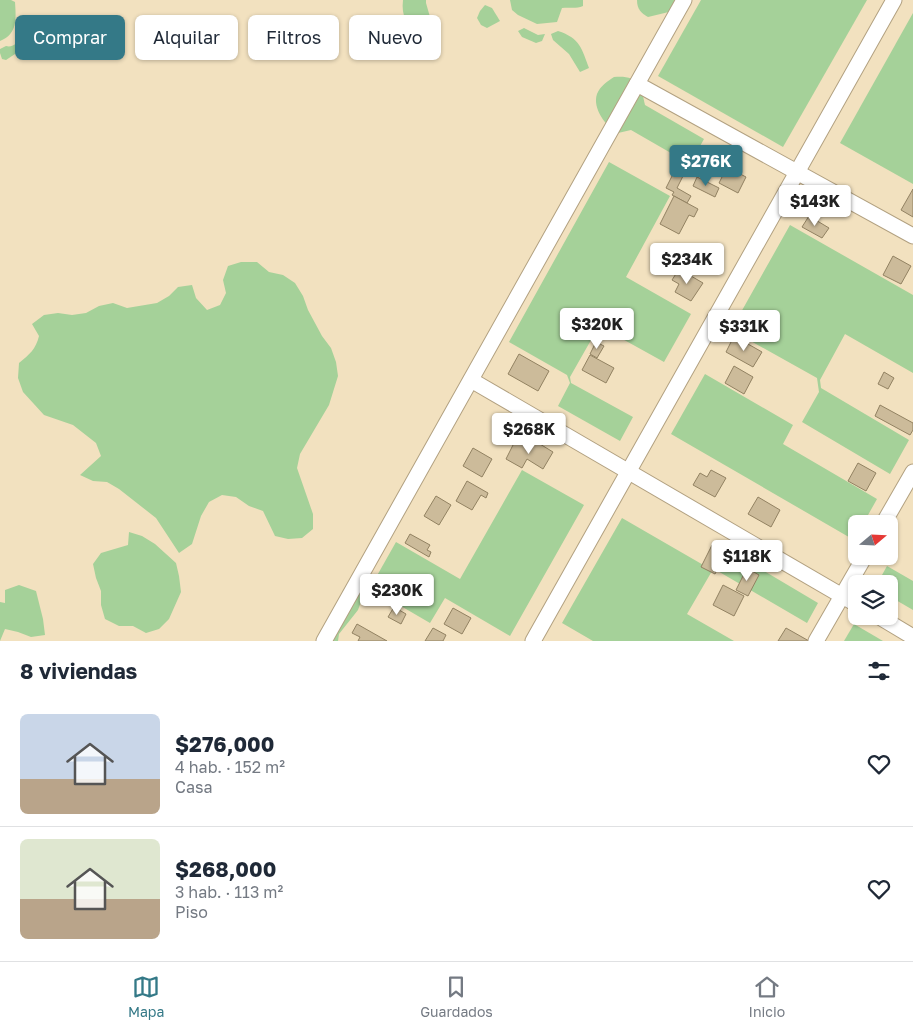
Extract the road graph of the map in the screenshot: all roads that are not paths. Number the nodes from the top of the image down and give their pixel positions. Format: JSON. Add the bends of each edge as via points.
{"nodes":[{"id":1,"x":684,"y":0,"type":"edge"},
{"id":2,"x":894,"y":0,"type":"edge"},
{"id":3,"x":637,"y":84,"type":"junction"},
{"id":4,"x":797,"y":173,"type":"junction"},
{"id":5,"x":913,"y":236,"type":"edge"},
{"id":6,"x":470,"y":380,"type":"junction"},
{"id":7,"x":628,"y":472,"type":"junction"},
{"id":8,"x":913,"y":472,"type":"edge"},
{"id":9,"x":888,"y":515,"type":"edge"},
{"id":10,"x":860,"y":565,"type":"edge"},
{"id":11,"x":842,"y":596,"type":"junction"},
{"id":12,"x":848,"y":599,"type":"edge"},
{"id":13,"x":894,"y":625,"type":"edge"},
{"id":14,"x":913,"y":636,"type":"edge"},
{"id":15,"x":324,"y":641,"type":"edge"},
{"id":16,"x":533,"y":641,"type":"edge"},
{"id":17,"x":816,"y":641,"type":"edge"}],
"edges":[{"from":1,"to":3,"type":"street"},
{"from":2,"to":4,"type":"street"},
{"from":3,"to":4,"type":"street"},
{"from":3,"to":6,"type":"street"},
{"from":4,"to":5,"type":"street"},
{"from":4,"to":7,"type":"street"},
{"from":6,"to":7,"type":"street"},
{"from":6,"to":15,"type":"street"},
{"from":7,"to":11,"type":"street"},
{"from":7,"to":16,"type":"street"},
{"from":8,"to":9,"type":"street"},
{"from":10,"to":11,"type":"street"},
{"from":11,"to":12,"type":"street"},
{"from":11,"to":17,"type":"street"},
{"from":13,"to":14,"type":"street"}]}
